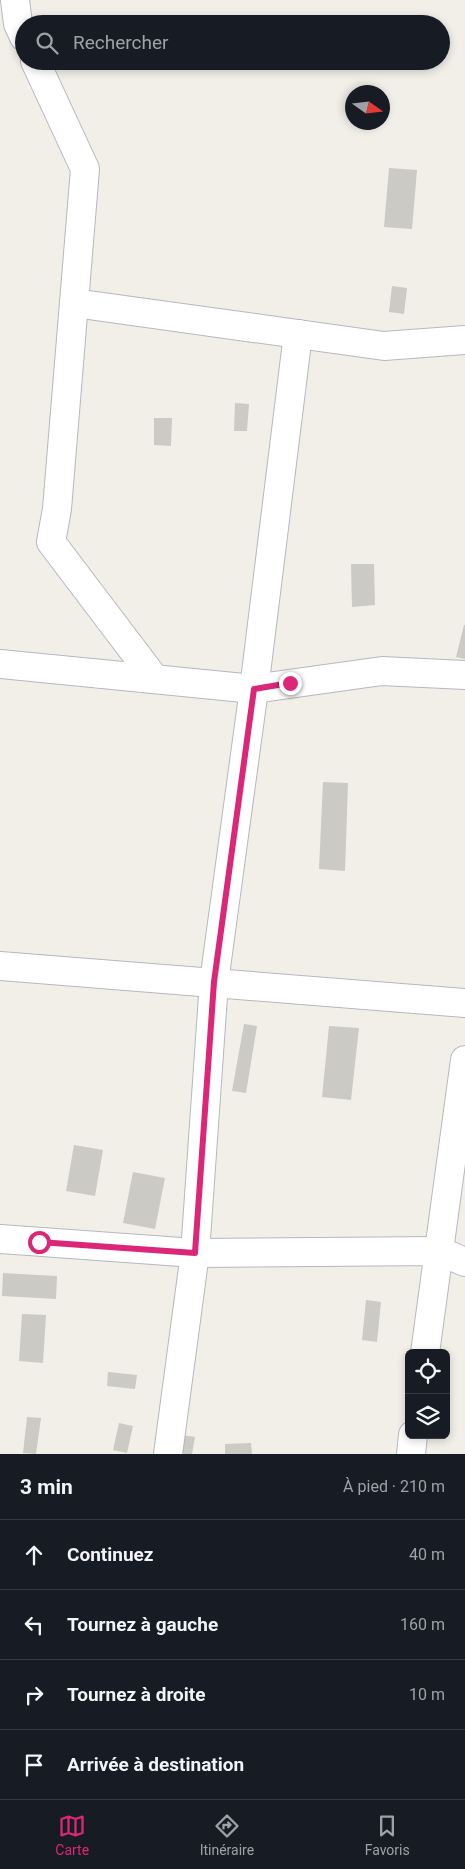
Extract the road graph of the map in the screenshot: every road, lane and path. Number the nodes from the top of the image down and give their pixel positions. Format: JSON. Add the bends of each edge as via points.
{"nodes":[{"id":1,"x":15,"y":0,"type":"edge"},
{"id":2,"x":17,"y":15,"type":"edge"},
{"id":3,"x":39,"y":70,"type":"edge"},
{"id":4,"x":74,"y":303,"type":"junction"},
{"id":5,"x":298,"y":334,"type":"junction"},
{"id":6,"x":465,"y":340,"type":"edge"},
{"id":7,"x":0,"y":664,"type":"edge"},
{"id":8,"x":465,"y":675,"type":"edge"},
{"id":9,"x":154,"y":678,"type":"junction"},
{"id":10,"x":254,"y":689,"type":"junction"},
{"id":11,"x":0,"y":966,"type":"edge"},
{"id":12,"x":214,"y":982,"type":"junction"},
{"id":13,"x":465,"y":1003,"type":"edge"},
{"id":14,"x":465,"y":1060,"type":"edge"},
{"id":15,"x":0,"y":1239,"type":"edge"},
{"id":16,"x":439,"y":1251,"type":"junction"},
{"id":17,"x":195,"y":1253,"type":"junction"},
{"id":18,"x":465,"y":1262,"type":"edge"},
{"id":19,"x":426,"y":1349,"type":"edge"},
{"id":20,"x":413,"y":1439,"type":"edge"},
{"id":21,"x":168,"y":1454,"type":"edge"},
{"id":22,"x":411,"y":1454,"type":"edge"}],
"edges":[{"from":1,"to":2,"type":"street"},
{"from":3,"to":4,"type":"street","via":[[85,169]]},
{"from":4,"to":5,"type":"street"},
{"from":4,"to":9,"type":"street","via":[[57,509],[51,542]]},
{"from":5,"to":6,"type":"street","via":[[384,346]]},
{"from":5,"to":10,"type":"street"},
{"from":7,"to":9,"type":"street"},
{"from":8,"to":10,"type":"street","via":[[382,670]]},
{"from":9,"to":10,"type":"street"},
{"from":10,"to":12,"type":"street"},
{"from":11,"to":12,"type":"street"},
{"from":12,"to":13,"type":"street"},
{"from":12,"to":17,"type":"street"},
{"from":14,"to":16,"type":"street"},
{"from":15,"to":17,"type":"street"},
{"from":16,"to":17,"type":"street"},
{"from":16,"to":18,"type":"street"},
{"from":16,"to":19,"type":"street"},
{"from":17,"to":21,"type":"street"},
{"from":20,"to":22,"type":"street"}]}
